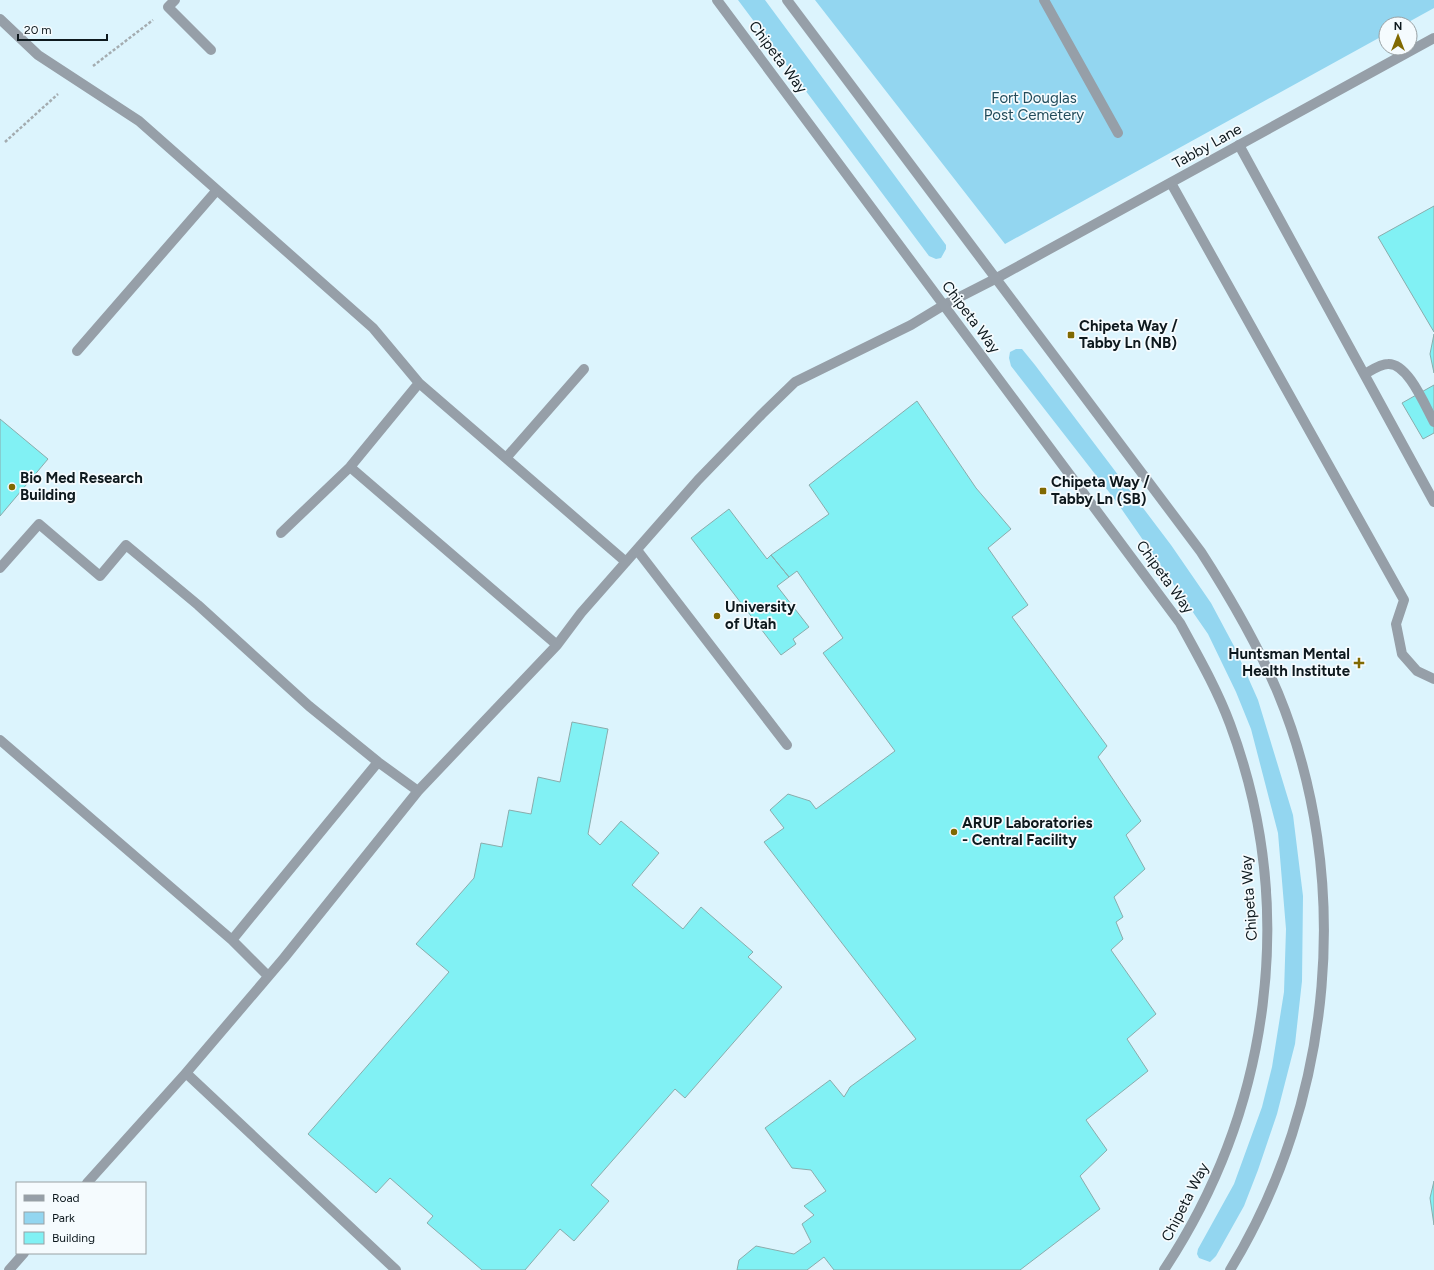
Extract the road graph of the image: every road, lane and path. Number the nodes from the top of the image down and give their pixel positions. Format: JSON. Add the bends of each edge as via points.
{"nodes":[{"id":1,"x":717,"y":0,"type":"edge"},
{"id":2,"x":787,"y":0,"type":"edge"},
{"id":3,"x":1044,"y":0,"type":"edge"},
{"id":4,"x":172,"y":4,"type":"edge"},
{"id":5,"x":0,"y":19,"type":"edge"},
{"id":6,"x":1434,"y":38,"type":"edge"},
{"id":7,"x":211,"y":50,"type":"dead end"},
{"id":8,"x":93,"y":66,"type":"dead end"},
{"id":9,"x":58,"y":94,"type":"dead end"},
{"id":10,"x":1118,"y":133,"type":"dead end"},
{"id":11,"x":5,"y":142,"type":"dead end"},
{"id":12,"x":1239,"y":145,"type":"junction"},
{"id":13,"x":1171,"y":183,"type":"junction"},
{"id":14,"x":217,"y":190,"type":"junction"},
{"id":15,"x":995,"y":280,"type":"junction"},
{"id":16,"x":944,"y":305,"type":"junction"},
{"id":17,"x":77,"y":351,"type":"dead end"},
{"id":18,"x":584,"y":369,"type":"dead end"},
{"id":19,"x":1365,"y":374,"type":"junction"},
{"id":20,"x":419,"y":383,"type":"junction"},
{"id":21,"x":1434,"y":422,"type":"edge"},
{"id":22,"x":506,"y":458,"type":"junction"},
{"id":23,"x":350,"y":467,"type":"junction"},
{"id":24,"x":1434,"y":500,"type":"edge"},
{"id":25,"x":281,"y":533,"type":"dead end"},
{"id":26,"x":637,"y":550,"type":"junction"},
{"id":27,"x":626,"y":562,"type":"junction"},
{"id":28,"x":0,"y":568,"type":"edge"},
{"id":29,"x":557,"y":645,"type":"junction"},
{"id":30,"x":1434,"y":680,"type":"edge"},
{"id":31,"x":0,"y":740,"type":"edge"},
{"id":32,"x":787,"y":745,"type":"dead end"},
{"id":33,"x":378,"y":762,"type":"junction"},
{"id":34,"x":418,"y":791,"type":"junction"},
{"id":35,"x":232,"y":940,"type":"junction"},
{"id":36,"x":268,"y":976,"type":"junction"},
{"id":37,"x":186,"y":1073,"type":"junction"},
{"id":38,"x":87,"y":1182,"type":"edge"},
{"id":39,"x":23,"y":1254,"type":"edge"},
{"id":40,"x":9,"y":1270,"type":"edge"},
{"id":41,"x":396,"y":1270,"type":"edge"},
{"id":42,"x":1164,"y":1270,"type":"edge"},
{"id":43,"x":1230,"y":1270,"type":"edge"}],
"edges":[{"from":1,"to":16,"type":"street","name":"Chipeta Way"},
{"from":2,"to":15,"type":"street"},
{"from":3,"to":10,"type":"street"},
{"from":4,"to":7,"type":"street"},
{"from":4,"to":8,"type":"path"},
{"from":5,"to":14,"type":"street","via":[[38,55],[139,121]]},
{"from":6,"to":12,"type":"street","name":"Tabby Lane"},
{"from":9,"to":11,"type":"path"},
{"from":12,"to":13,"type":"street","name":"Tabby Lane"},
{"from":12,"to":19,"type":"street"},
{"from":13,"to":15,"type":"street","name":"Tabby Lane"},
{"from":13,"to":30,"type":"street","via":[[1404,600],[1396,624],[1402,654],[1417,671]]},
{"from":14,"to":17,"type":"street"},
{"from":14,"to":20,"type":"street","via":[[374,328]]},
{"from":15,"to":16,"type":"street","name":"Tabby Lane"},
{"from":15,"to":43,"type":"street","via":[[1171,510],[1231,599],[1258,647],[1278,694],[1310,797],[1323,903],[1324,958],[1320,1009],[1311,1063],[1282,1165],[1262,1212]]},
{"from":16,"to":26,"type":"street","name":"Tabby Lane","via":[[911,325],[795,382],[698,480]]},
{"from":16,"to":42,"type":"street","name":"Chipeta Way","via":[[1180,623],[1206,671],[1230,724],[1247,779],[1259,834],[1266,888],[1268,943],[1264,998],[1256,1048],[1244,1098],[1226,1153],[1202,1206]]},
{"from":18,"to":22,"type":"street"},
{"from":19,"to":21,"type":"street","via":[[1379,366],[1398,366],[1407,374]]},
{"from":19,"to":24,"type":"street"},
{"from":20,"to":22,"type":"street"},
{"from":20,"to":23,"type":"street"},
{"from":22,"to":27,"type":"street"},
{"from":23,"to":25,"type":"street"},
{"from":23,"to":29,"type":"street"},
{"from":26,"to":27,"type":"street","name":"Tabby Lane"},
{"from":26,"to":32,"type":"street"},
{"from":27,"to":29,"type":"street","name":"Tabby Lane","via":[[581,613]]},
{"from":28,"to":33,"type":"street","via":[[39,524],[100,576],[126,545],[198,605],[309,706]]},
{"from":29,"to":34,"type":"street","name":"Tabby Lane"},
{"from":31,"to":35,"type":"street"},
{"from":33,"to":34,"type":"street"},
{"from":33,"to":35,"type":"street"},
{"from":34,"to":36,"type":"street","name":"Tabby Lane"},
{"from":35,"to":36,"type":"street"},
{"from":36,"to":37,"type":"street","name":"Tabby Lane"},
{"from":37,"to":38,"type":"street","name":"Tabby Lane"},
{"from":37,"to":41,"type":"street"},
{"from":39,"to":40,"type":"street"}]}
